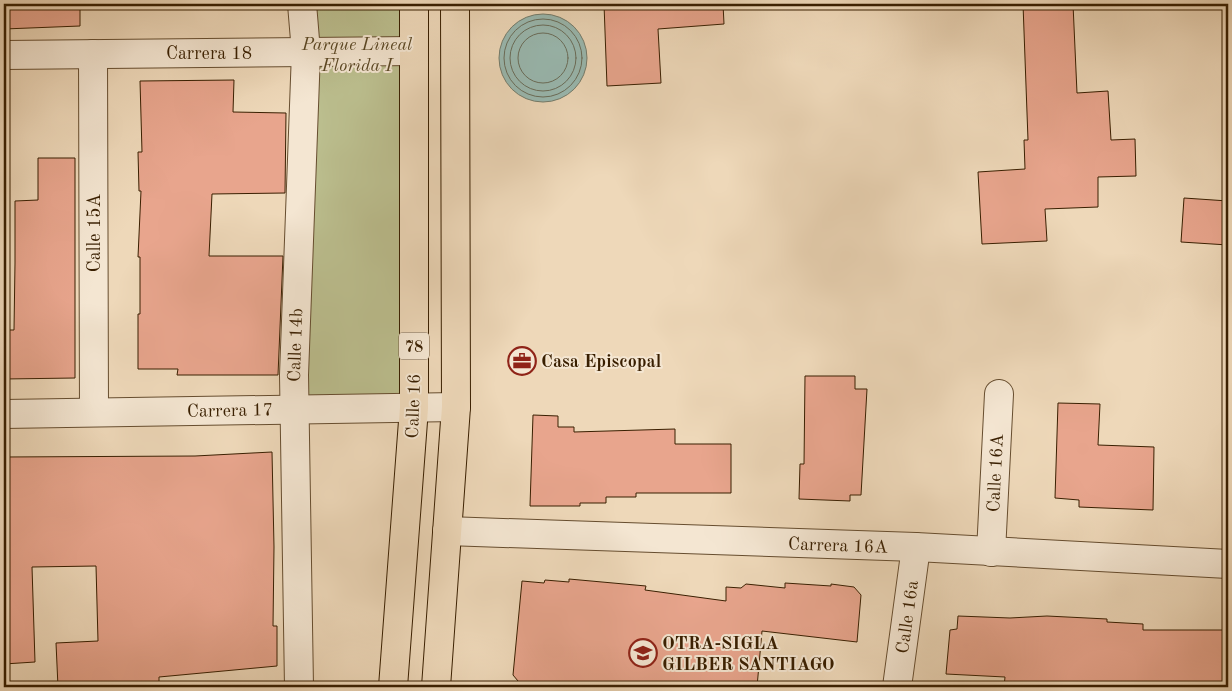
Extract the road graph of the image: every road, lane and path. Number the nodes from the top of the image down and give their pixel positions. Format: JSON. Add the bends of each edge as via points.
{"nodes":[{"id":1,"x":302,"y":4,"type":"edge"},
{"id":2,"x":414,"y":4,"type":"edge"},
{"id":3,"x":455,"y":4,"type":"edge"},
{"id":4,"x":414,"y":51,"type":"junction"},
{"id":5,"x":306,"y":52,"type":"junction"},
{"id":6,"x":93,"y":54,"type":"junction"},
{"id":7,"x":4,"y":55,"type":"edge"},
{"id":8,"x":999,"y":394,"type":"dead end"},
{"id":9,"x":456,"y":407,"type":"junction"},
{"id":10,"x":414,"y":408,"type":"junction"},
{"id":11,"x":294,"y":409,"type":"junction"},
{"id":12,"x":94,"y":412,"type":"junction"},
{"id":13,"x":4,"y":414,"type":"edge"},
{"id":14,"x":447,"y":531,"type":"junction"},
{"id":15,"x":916,"y":548,"type":"junction"},
{"id":16,"x":990,"y":552,"type":"junction"},
{"id":17,"x":1228,"y":564,"type":"edge"},
{"id":18,"x":299,"y":687,"type":"edge"},
{"id":19,"x":394,"y":687,"type":"edge"},
{"id":20,"x":436,"y":687,"type":"edge"},
{"id":21,"x":897,"y":687,"type":"edge"}],
"edges":[{"from":1,"to":5,"type":"street","name":"Calle 14b"},
{"from":2,"to":4,"type":"highway","name":"Calle 16","number":"78"},
{"from":3,"to":9,"type":"highway"},
{"from":4,"to":5,"type":"street","name":"Carrera 18"},
{"from":4,"to":10,"type":"highway","name":"Calle 16","number":"78"},
{"from":5,"to":6,"type":"street","name":"Carrera 18"},
{"from":5,"to":11,"type":"street","name":"Calle 14b"},
{"from":6,"to":7,"type":"street","name":"Carrera 18"},
{"from":6,"to":12,"type":"street","name":"Calle 15A"},
{"from":8,"to":16,"type":"street","name":"Calle 16A"},
{"from":9,"to":10,"type":"street","name":"Carrera 17"},
{"from":9,"to":14,"type":"highway"},
{"from":10,"to":11,"type":"street","name":"Carrera 17"},
{"from":10,"to":19,"type":"highway","name":"Calle 16","number":"78"},
{"from":11,"to":12,"type":"street","name":"Carrera 17"},
{"from":11,"to":18,"type":"street","name":"Calle 14b"},
{"from":12,"to":13,"type":"street","name":"Carrera 17"},
{"from":14,"to":15,"type":"street","name":"Carrera 16A"},
{"from":14,"to":20,"type":"highway"},
{"from":15,"to":16,"type":"street","name":"Carrera 16A"},
{"from":15,"to":21,"type":"street","name":"Calle 16a"},
{"from":16,"to":17,"type":"street","name":"Carrera 16A"}]}
